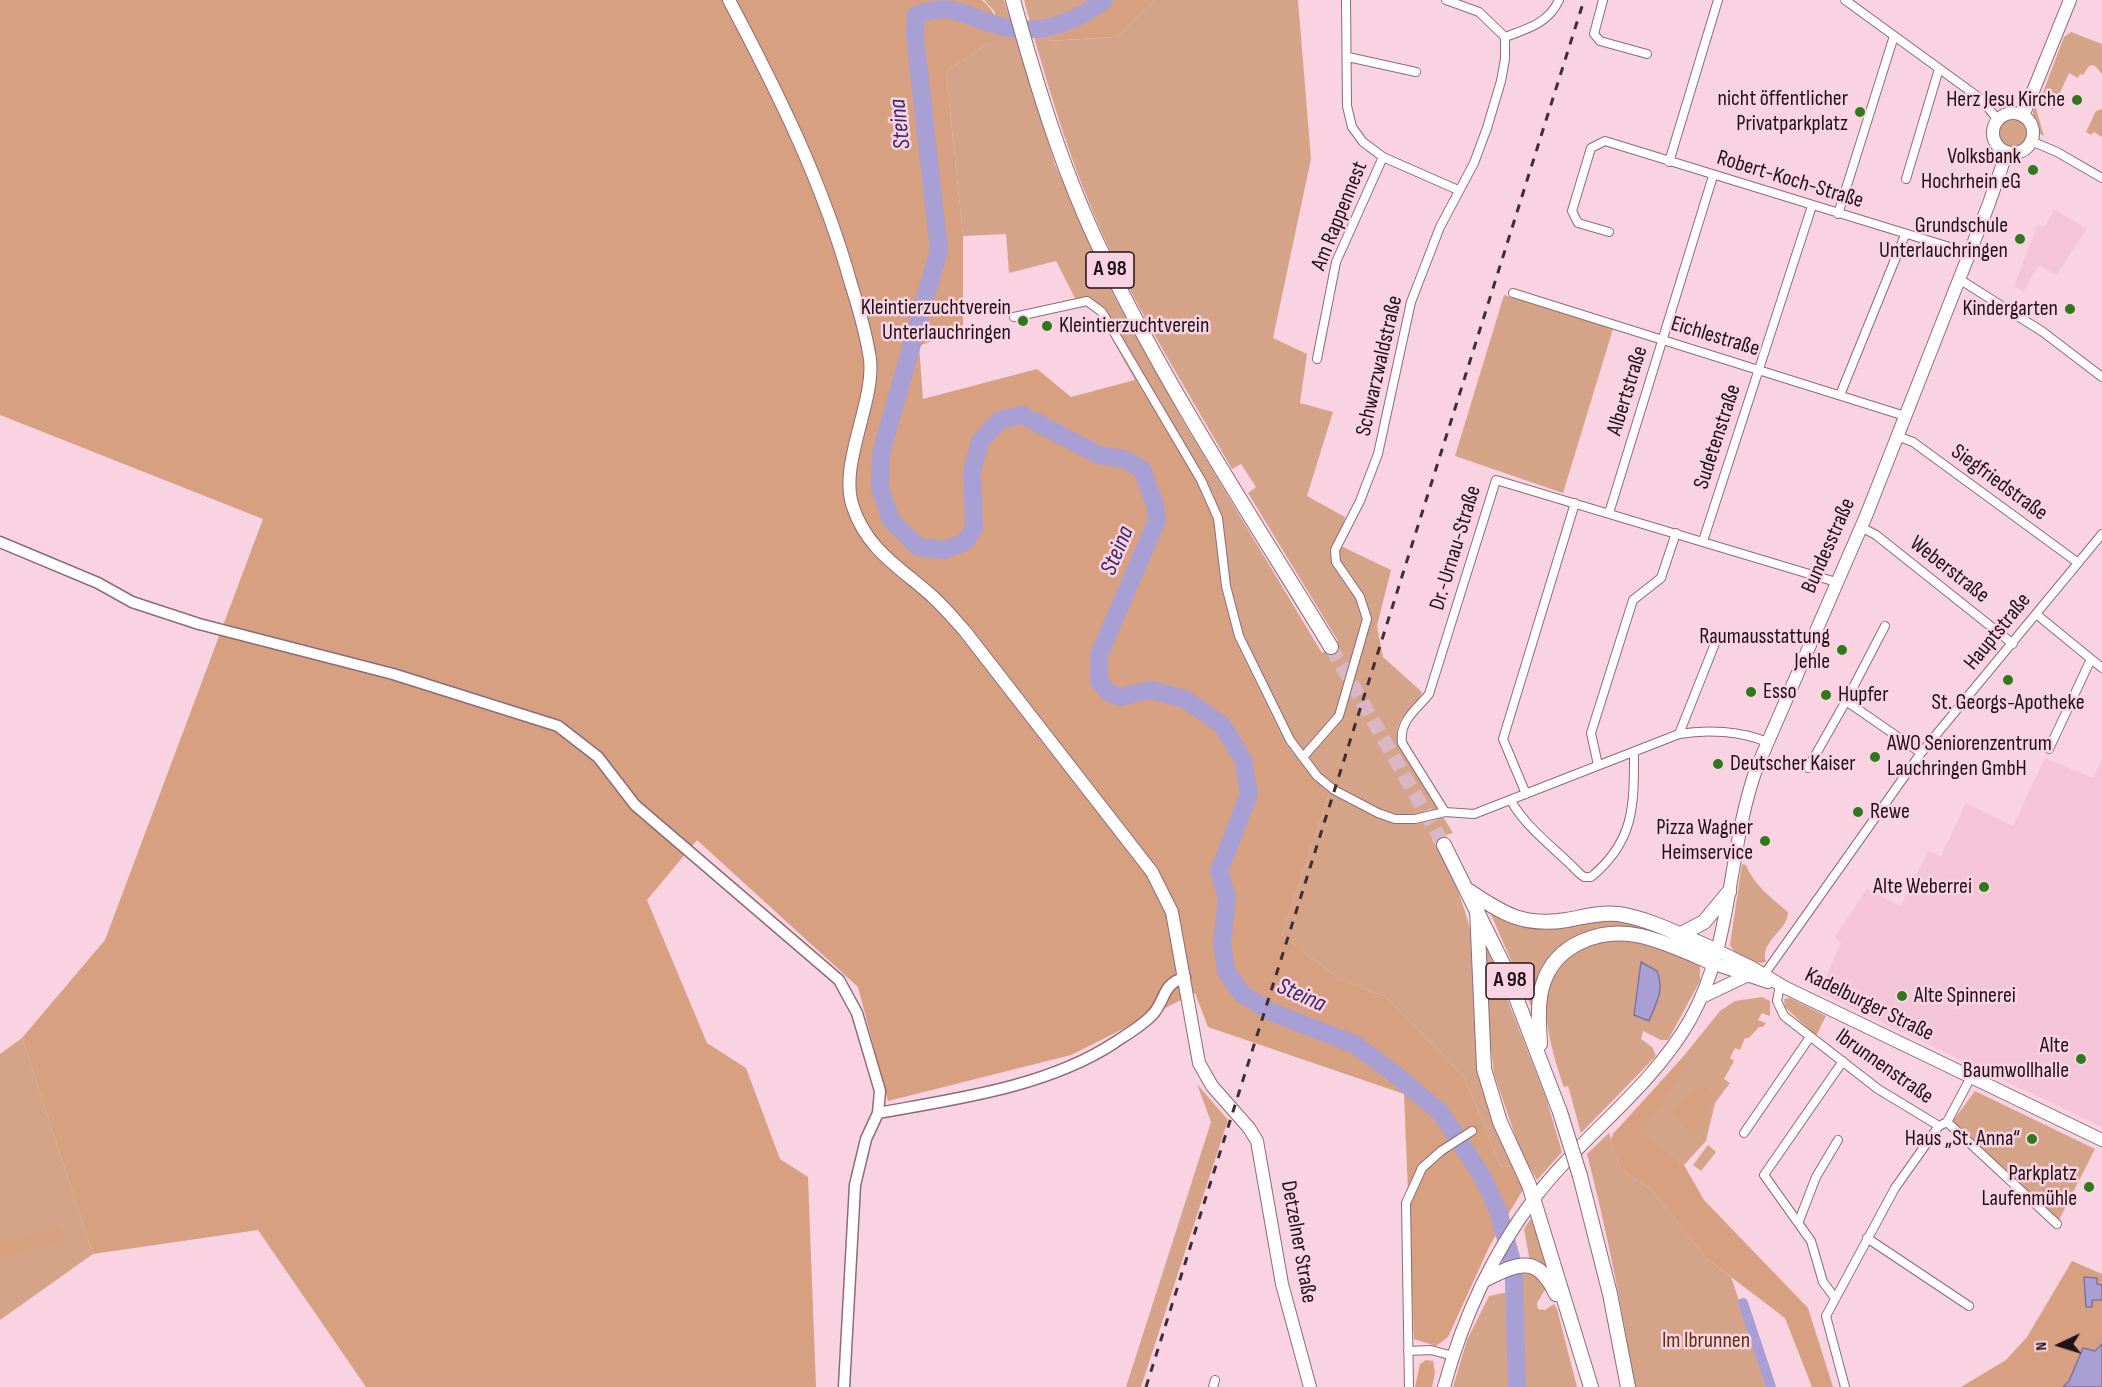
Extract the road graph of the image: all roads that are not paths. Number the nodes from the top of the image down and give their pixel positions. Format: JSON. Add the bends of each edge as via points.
{"nodes":[{"id":1,"x":729,"y":0,"type":"edge"},
{"id":2,"x":1014,"y":0,"type":"edge"},
{"id":3,"x":1346,"y":0,"type":"edge"},
{"id":4,"x":1446,"y":0,"type":"edge"},
{"id":5,"x":1559,"y":0,"type":"edge"},
{"id":6,"x":1603,"y":0,"type":"edge"},
{"id":7,"x":1718,"y":0,"type":"edge"},
{"id":8,"x":1845,"y":0,"type":"edge"},
{"id":9,"x":2070,"y":0,"type":"edge"},
{"id":10,"x":1894,"y":36,"type":"junction"},
{"id":11,"x":1505,"y":37,"type":"junction"},
{"id":12,"x":1647,"y":54,"type":"dead end"},
{"id":13,"x":1348,"y":57,"type":"junction"},
{"id":14,"x":1939,"y":69,"type":"junction"},
{"id":15,"x":1416,"y":72,"type":"dead end"},
{"id":16,"x":2023,"y":116,"type":"junction"},
{"id":17,"x":1998,"y":120,"type":"junction"},
{"id":18,"x":2031,"y":141,"type":"junction"},
{"id":19,"x":2007,"y":152,"type":"junction"},
{"id":20,"x":1383,"y":157,"type":"junction"},
{"id":21,"x":1669,"y":162,"type":"junction"},
{"id":22,"x":1713,"y":176,"type":"junction"},
{"id":23,"x":2102,"y":178,"type":"edge"},
{"id":24,"x":1906,"y":179,"type":"dead end"},
{"id":25,"x":1458,"y":190,"type":"junction"},
{"id":26,"x":1812,"y":206,"type":"junction"},
{"id":27,"x":1838,"y":214,"type":"junction"},
{"id":28,"x":1609,"y":232,"type":"dead end"},
{"id":29,"x":1905,"y":235,"type":"junction"},
{"id":30,"x":1969,"y":253,"type":"junction"},
{"id":31,"x":1959,"y":279,"type":"junction"},
{"id":32,"x":1514,"y":293,"type":"dead end"},
{"id":33,"x":1014,"y":317,"type":"dead end"},
{"id":34,"x":1662,"y":339,"type":"junction"},
{"id":35,"x":1317,"y":359,"type":"dead end"},
{"id":36,"x":1759,"y":370,"type":"junction"},
{"id":37,"x":2102,"y":377,"type":"edge"},
{"id":38,"x":1840,"y":395,"type":"junction"},
{"id":39,"x":1905,"y":416,"type":"junction"},
{"id":40,"x":1897,"y":436,"type":"junction"},
{"id":41,"x":1575,"y":503,"type":"junction"},
{"id":42,"x":1609,"y":513,"type":"junction"},
{"id":43,"x":1861,"y":527,"type":"junction"},
{"id":44,"x":1676,"y":533,"type":"junction"},
{"id":45,"x":2102,"y":534,"type":"edge"},
{"id":46,"x":1703,"y":541,"type":"junction"},
{"id":47,"x":0,"y":542,"type":"edge"},
{"id":48,"x":2077,"y":562,"type":"junction"},
{"id":49,"x":1836,"y":582,"type":"junction"},
{"id":50,"x":2036,"y":614,"type":"junction"},
{"id":51,"x":1885,"y":626,"type":"dead end"},
{"id":52,"x":1718,"y":636,"type":"dead end"},
{"id":53,"x":2013,"y":644,"type":"junction"},
{"id":54,"x":1331,"y":647,"type":"tunnel mouth"},
{"id":55,"x":2091,"y":659,"type":"junction"},
{"id":56,"x":2102,"y":668,"type":"edge"},
{"id":57,"x":1846,"y":701,"type":"junction"},
{"id":58,"x":1679,"y":734,"type":"junction"},
{"id":59,"x":1767,"y":742,"type":"junction"},
{"id":60,"x":2049,"y":749,"type":"dead end"},
{"id":61,"x":1634,"y":752,"type":"junction"},
{"id":62,"x":1921,"y":753,"type":"junction"},
{"id":63,"x":1304,"y":756,"type":"junction"},
{"id":64,"x":1598,"y":765,"type":"junction"},
{"id":65,"x":1808,"y":768,"type":"dead end"},
{"id":66,"x":1526,"y":794,"type":"junction"},
{"id":67,"x":1511,"y":801,"type":"junction"},
{"id":68,"x":1445,"y":812,"type":"junction"},
{"id":69,"x":1444,"y":845,"type":"tunnel mouth"},
{"id":70,"x":1467,"y":889,"type":"junction"},
{"id":71,"x":1729,"y":892,"type":"junction"},
{"id":72,"x":1477,"y":909,"type":"junction"},
{"id":73,"x":1679,"y":935,"type":"junction"},
{"id":74,"x":1716,"y":957,"type":"junction"},
{"id":75,"x":1746,"y":976,"type":"junction"},
{"id":76,"x":1185,"y":977,"type":"junction"},
{"id":77,"x":1762,"y":977,"type":"junction"},
{"id":78,"x":1780,"y":985,"type":"junction"},
{"id":79,"x":1702,"y":997,"type":"junction"},
{"id":80,"x":1810,"y":1037,"type":"junction"},
{"id":81,"x":1540,"y":1055,"type":"junction"},
{"id":82,"x":1843,"y":1061,"type":"junction"},
{"id":83,"x":1971,"y":1077,"type":"junction"},
{"id":84,"x":878,"y":1113,"type":"junction"},
{"id":85,"x":1943,"y":1124,"type":"junction"},
{"id":86,"x":1472,"y":1131,"type":"dead end"},
{"id":87,"x":1743,"y":1133,"type":"dead end"},
{"id":88,"x":1838,"y":1140,"type":"dead end"},
{"id":89,"x":2102,"y":1140,"type":"edge"},
{"id":90,"x":1534,"y":1200,"type":"junction"},
{"id":91,"x":1799,"y":1221,"type":"junction"},
{"id":92,"x":2057,"y":1224,"type":"dead end"},
{"id":93,"x":1867,"y":1238,"type":"junction"},
{"id":94,"x":1491,"y":1273,"type":"junction"},
{"id":95,"x":1835,"y":1298,"type":"junction"},
{"id":96,"x":1969,"y":1306,"type":"dead end"},
{"id":97,"x":1408,"y":1351,"type":"junction"},
{"id":98,"x":1453,"y":1356,"type":"junction"},
{"id":99,"x":844,"y":1387,"type":"edge"},
{"id":100,"x":1310,"y":1387,"type":"edge"},
{"id":101,"x":1408,"y":1387,"type":"edge"},
{"id":102,"x":1444,"y":1387,"type":"edge"},
{"id":103,"x":1584,"y":1387,"type":"edge"},
{"id":104,"x":1591,"y":1387,"type":"edge"},
{"id":105,"x":1628,"y":1387,"type":"edge"},
{"id":106,"x":1845,"y":1387,"type":"edge"}],
"edges":[{"from":1,"to":76,"type":"main road","name":"Detzelner Straße","via":[[788,112],[840,243],[866,334],[868,390],[850,481],[852,505],[865,534],[881,555],[933,597],[964,630],[1146,864],[1172,912]]},
{"from":2,"to":54,"type":"highway","number":"A 98","via":[[1051,128],[1102,255],[1135,319]]},
{"from":3,"to":13,"type":"street"},
{"from":4,"to":11,"type":"street","via":[[1479,12]]},
{"from":5,"to":11,"type":"street","via":[[1536,26]]},
{"from":6,"to":12,"type":"street","via":[[1594,34],[1600,41]]},
{"from":7,"to":21,"type":"street"},
{"from":8,"to":10,"type":"street"},
{"from":9,"to":16,"type":"main road"},
{"from":10,"to":14,"type":"street"},
{"from":10,"to":27,"type":"street"},
{"from":11,"to":25,"type":"street","name":"Schwarzwaldstraße","via":[[1505,59],[1487,128],[1474,163]]},
{"from":13,"to":15,"type":"street"},
{"from":13,"to":20,"type":"street","via":[[1347,106],[1352,127]]},
{"from":14,"to":17,"type":"street","via":[[1982,99]]},
{"from":14,"to":24,"type":"street"},
{"from":16,"to":17,"type":"main road","via":[[2007,114]]},
{"from":16,"to":18,"type":"main road","via":[[2032,128]]},
{"from":17,"to":19,"type":"main road","via":[[1994,138]]},
{"from":18,"to":19,"type":"main road","via":[[2023,150]]},
{"from":18,"to":23,"type":"street"},
{"from":19,"to":30,"type":"main road","name":"Bundesstraße"},
{"from":20,"to":25,"type":"street"},
{"from":20,"to":35,"type":"street","name":"Am Rappennest","via":[[1336,262]]},
{"from":21,"to":22,"type":"street","name":"Robert-Koch-Straße"},
{"from":21,"to":28,"type":"street","name":"Robert-Koch-Straße","via":[[1605,141],[1591,148],[1572,211],[1578,223]]},
{"from":22,"to":26,"type":"street","name":"Robert-Koch-Straße"},
{"from":22,"to":34,"type":"street","name":"Albertstraße"},
{"from":25,"to":63,"type":"street","name":"Schwarzwaldstraße","via":[[1411,302],[1378,454],[1335,550],[1336,562],[1360,597],[1367,619],[1339,716]]},
{"from":26,"to":27,"type":"street","name":"Robert-Koch-Straße"},
{"from":26,"to":36,"type":"street","name":"Sudetenstraße"},
{"from":27,"to":29,"type":"street","name":"Robert-Koch-Straße"},
{"from":29,"to":30,"type":"street","name":"Robert-Koch-Straße"},
{"from":29,"to":38,"type":"street"},
{"from":30,"to":31,"type":"main road","name":"Bundesstraße"},
{"from":31,"to":37,"type":"street","via":[[2043,332]]},
{"from":31,"to":39,"type":"main road","name":"Bundesstraße"},
{"from":32,"to":34,"type":"street","name":"Eichlestraße"},
{"from":33,"to":63,"type":"street","via":[[1087,301],[1102,312],[1205,489],[1218,518],[1226,586],[1239,636],[1290,740]]},
{"from":34,"to":36,"type":"street","name":"Eichlestraße"},
{"from":34,"to":42,"type":"street","name":"Albertstraße"},
{"from":36,"to":38,"type":"street","name":"Eichlestraße"},
{"from":36,"to":46,"type":"street","name":"Sudetenstraße"},
{"from":38,"to":39,"type":"street","name":"Eichlestraße"},
{"from":39,"to":40,"type":"main road","name":"Bundesstraße"},
{"from":40,"to":43,"type":"main road","name":"Bundesstraße"},
{"from":40,"to":48,"type":"street","name":"Siegfriedstraße","via":[[1913,442]]},
{"from":41,"to":42,"type":"street","name":"Dr.-Urnau-Straße"},
{"from":41,"to":66,"type":"street","via":[[1503,739]]},
{"from":41,"to":68,"type":"street","name":"Dr.-Urnau-Straße","via":[[1496,480],[1429,694],[1404,722],[1401,732],[1402,744]]},
{"from":42,"to":44,"type":"street","name":"Dr.-Urnau-Straße"},
{"from":43,"to":49,"type":"main road","name":"Bundesstraße"},
{"from":43,"to":53,"type":"street","name":"Weberstraße"},
{"from":44,"to":46,"type":"street","name":"Dr.-Urnau-Straße"},
{"from":44,"to":64,"type":"street","via":[[1661,578],[1633,600],[1591,733]]},
{"from":45,"to":48,"type":"street","name":"Hauptstraße"},
{"from":46,"to":49,"type":"street","name":"Dr.-Urnau-Straße"},
{"from":47,"to":84,"type":"street","via":[[98,583],[132,602],[199,624],[393,674],[558,726],[598,757],[635,805],[839,980],[857,1013],[880,1091]]},
{"from":48,"to":50,"type":"street","name":"Hauptstraße"},
{"from":49,"to":59,"type":"main road","name":"Bundesstraße"},
{"from":50,"to":53,"type":"street","name":"Hauptstraße"},
{"from":50,"to":55,"type":"street"},
{"from":51,"to":57,"type":"street"},
{"from":52,"to":58,"type":"street"},
{"from":53,"to":62,"type":"street","name":"Hauptstraße"},
{"from":55,"to":56,"type":"street"},
{"from":55,"to":60,"type":"street"},
{"from":57,"to":62,"type":"street"},
{"from":57,"to":65,"type":"street"},
{"from":58,"to":59,"type":"street","via":[[1711,731]]},
{"from":58,"to":61,"type":"street"},
{"from":59,"to":71,"type":"main road","name":"Bundesstraße","via":[[1744,810]]},
{"from":61,"to":64,"type":"street"},
{"from":61,"to":67,"type":"street","via":[[1632,820],[1613,853],[1591,877],[1579,873],[1547,843]]},
{"from":62,"to":77,"type":"street","name":"Hauptstraße"},
{"from":63,"to":68,"type":"street","via":[[1317,776],[1335,790],[1378,813],[1395,819],[1415,819]]},
{"from":64,"to":66,"type":"street"},
{"from":66,"to":67,"type":"street"},
{"from":67,"to":68,"type":"street","via":[[1474,814]]},
{"from":69,"to":70,"type":"highway","number":"A 98"},
{"from":70,"to":72,"type":"highway","number":"A 98"},
{"from":70,"to":73,"type":"highway","via":[[1520,920],[1542,922],[1593,914],[1619,915]]},
{"from":71,"to":73,"type":"highway","via":[[1704,922]]},
{"from":71,"to":74,"type":"main road","name":"Bundesstraße"},
{"from":72,"to":81,"type":"highway","number":"A 98"},
{"from":72,"to":90,"type":"highway","via":[[1484,1069],[1500,1122]]},
{"from":73,"to":74,"type":"highway"},
{"from":74,"to":75,"type":"main road","name":"Kadelburger Straße"},
{"from":74,"to":77,"type":"main road","name":"Kadelburger Straße"},
{"from":74,"to":79,"type":"main road","name":"Bundesstraße"},
{"from":74,"to":81,"type":"highway","via":[[1624,934],[1589,938],[1574,945],[1550,968],[1543,984],[1539,1000]]},
{"from":75,"to":77,"type":"main road","name":"Kadelburger Straße"},
{"from":75,"to":79,"type":"main road"},
{"from":76,"to":84,"type":"street","via":[[1168,985],[1153,1014],[1112,1044],[1060,1070],[967,1097]]},
{"from":76,"to":100,"type":"main road","name":"Detzelner Straße","via":[[1199,1063],[1212,1086],[1249,1128],[1262,1159],[1282,1284]]},
{"from":77,"to":78,"type":"main road","name":"Kadelburger Straße"},
{"from":78,"to":80,"type":"street","name":"Ibrunnenstraße","via":[[1780,1010]]},
{"from":78,"to":83,"type":"main road","name":"Kadelburger Straße"},
{"from":79,"to":90,"type":"main road","name":"Bundesstraße","via":[[1661,1064]]},
{"from":80,"to":82,"type":"street","name":"Ibrunnenstraße"},
{"from":80,"to":87,"type":"street","name":"Ibrunnenstraße"},
{"from":81,"to":105,"type":"highway","number":"A 98","bridge":true,"via":[[1590,1208]]},
{"from":82,"to":85,"type":"street","name":"Ibrunnenstraße","via":[[1878,1089]]},
{"from":82,"to":91,"type":"street","via":[[1764,1175]]},
{"from":83,"to":85,"type":"street"},
{"from":83,"to":89,"type":"main road","name":"Kadelburger Straße"},
{"from":84,"to":99,"type":"street","via":[[855,1185]]},
{"from":85,"to":92,"type":"street","name":"Ibrunnenstraße"},
{"from":85,"to":93,"type":"street","via":[[1895,1188]]},
{"from":86,"to":97,"type":"street","via":[[1422,1168],[1406,1203]]},
{"from":88,"to":91,"type":"street","via":[[1816,1177]]},
{"from":90,"to":94,"type":"main road","name":"Bundesstraße"},
{"from":90,"to":104,"type":"highway"},
{"from":91,"to":95,"type":"street","via":[[1811,1242],[1823,1282]]},
{"from":93,"to":95,"type":"street"},
{"from":93,"to":96,"type":"street"},
{"from":94,"to":98,"type":"main road","name":"Bundesstraße","via":[[1466,1317]]},
{"from":94,"to":103,"type":"highway","via":[[1514,1265],[1532,1266],[1547,1276]]},
{"from":95,"to":106,"type":"street","via":[[1826,1316]]},
{"from":97,"to":98,"type":"street","via":[[1431,1350]]},
{"from":97,"to":101,"type":"street"},
{"from":98,"to":102,"type":"main road","name":"Bundesstraße"}]}
